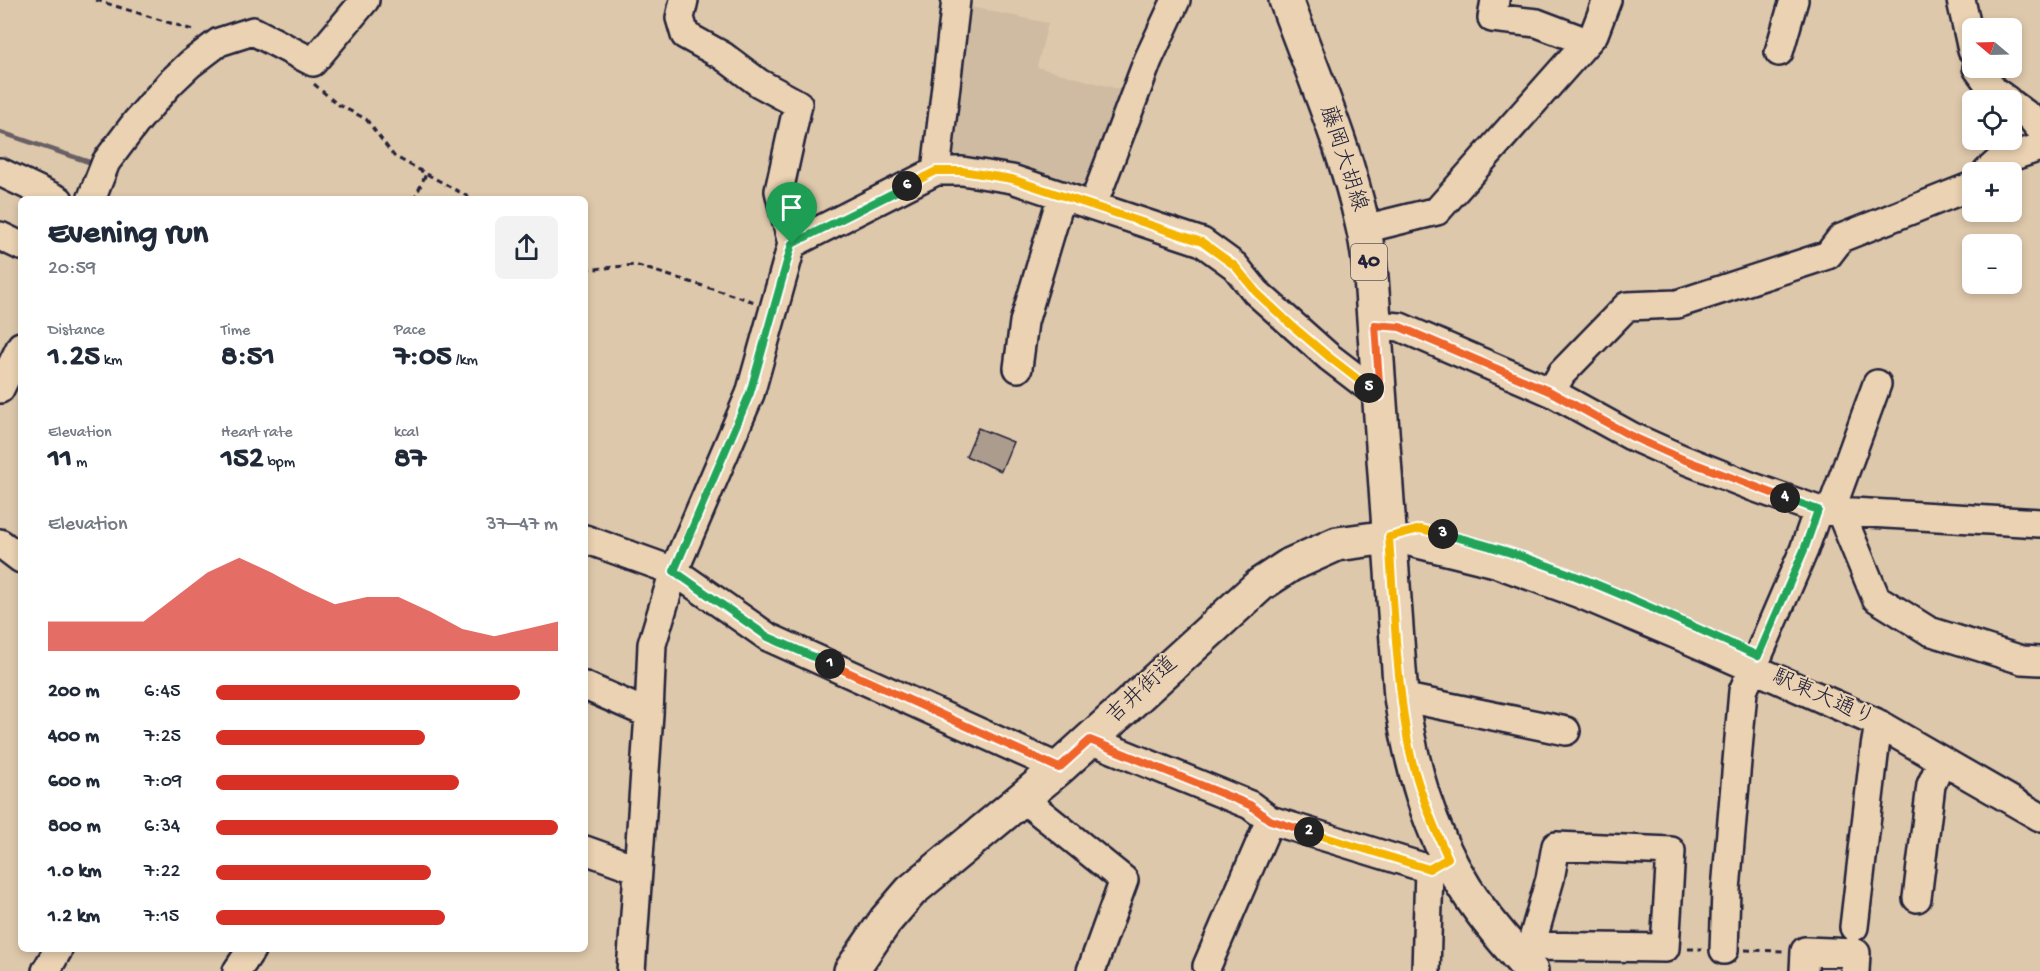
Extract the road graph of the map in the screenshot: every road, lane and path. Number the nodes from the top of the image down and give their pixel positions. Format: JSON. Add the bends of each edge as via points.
{"nodes":[{"id":1,"x":96,"y":0,"type":"edge"},
{"id":2,"x":365,"y":0,"type":"edge"},
{"id":3,"x":956,"y":0,"type":"edge"},
{"id":4,"x":1176,"y":0,"type":"edge"},
{"id":5,"x":1286,"y":0,"type":"edge"},
{"id":6,"x":1495,"y":0,"type":"edge"},
{"id":7,"x":1607,"y":0,"type":"edge"},
{"id":8,"x":1794,"y":0,"type":"edge"},
{"id":9,"x":1961,"y":0,"type":"edge"},
{"id":10,"x":682,"y":9,"type":"edge"},
{"id":11,"x":1965,"y":18,"type":"edge"},
{"id":12,"x":224,"y":40,"type":"junction"},
{"id":13,"x":1587,"y":42,"type":"junction"},
{"id":14,"x":1779,"y":52,"type":"dead end"},
{"id":15,"x":313,"y":62,"type":"junction"},
{"id":16,"x":2022,"y":111,"type":"edge"},
{"id":17,"x":2040,"y":129,"type":"edge"},
{"id":18,"x":2040,"y":147,"type":"edge"},
{"id":19,"x":1998,"y":162,"type":"edge"},
{"id":20,"x":936,"y":171,"type":"junction"},
{"id":21,"x":0,"y":172,"type":"edge"},
{"id":22,"x":426,"y":173,"type":"junction"},
{"id":23,"x":1962,"y":190,"type":"edge"},
{"id":24,"x":1062,"y":195,"type":"junction"},
{"id":25,"x":51,"y":196,"type":"edge"},
{"id":26,"x":93,"y":196,"type":"edge"},
{"id":27,"x":416,"y":196,"type":"edge"},
{"id":28,"x":467,"y":196,"type":"edge"},
{"id":29,"x":1093,"y":205,"type":"junction"},
{"id":30,"x":1364,"y":229,"type":"junction"},
{"id":31,"x":0,"y":236,"type":"edge"},
{"id":32,"x":792,"y":244,"type":"junction"},
{"id":33,"x":18,"y":245,"type":"edge"},
{"id":34,"x":588,"y":270,"type":"edge"},
{"id":35,"x":774,"y":308,"type":"junction"},
{"id":36,"x":1375,"y":325,"type":"junction"},
{"id":37,"x":18,"y":352,"type":"edge"},
{"id":38,"x":1018,"y":368,"type":"dead end"},
{"id":39,"x":1877,"y":384,"type":"dead end"},
{"id":40,"x":0,"y":389,"type":"edge"},
{"id":41,"x":1551,"y":392,"type":"junction"},
{"id":42,"x":1380,"y":396,"type":"junction"},
{"id":43,"x":1830,"y":510,"type":"junction"},
{"id":44,"x":2040,"y":523,"type":"edge"},
{"id":45,"x":1389,"y":537,"type":"junction"},
{"id":46,"x":588,"y":540,"type":"edge"},
{"id":47,"x":674,"y":571,"type":"junction"},
{"id":48,"x":2040,"y":661,"type":"edge"},
{"id":49,"x":1756,"y":662,"type":"junction"},
{"id":50,"x":588,"y":687,"type":"edge"},
{"id":51,"x":1401,"y":697,"type":"junction"},
{"id":52,"x":649,"y":714,"type":"junction"},
{"id":53,"x":1879,"y":724,"type":"junction"},
{"id":54,"x":1566,"y":731,"type":"dead end"},
{"id":55,"x":1090,"y":740,"type":"junction"},
{"id":56,"x":1942,"y":761,"type":"junction"},
{"id":57,"x":1059,"y":768,"type":"junction"},
{"id":58,"x":1022,"y":798,"type":"junction"},
{"id":59,"x":2040,"y":800,"type":"edge"},
{"id":60,"x":2040,"y":817,"type":"edge"},
{"id":61,"x":1270,"y":820,"type":"junction"},
{"id":62,"x":588,"y":851,"type":"edge"},
{"id":63,"x":1438,"y":864,"type":"junction"},
{"id":64,"x":638,"y":869,"type":"junction"},
{"id":65,"x":1917,"y":898,"type":"dead end"},
{"id":66,"x":1854,"y":927,"type":"dead end"},
{"id":67,"x":1724,"y":950,"type":"dead end"},
{"id":68,"x":57,"y":952,"type":"edge"},
{"id":69,"x":250,"y":952,"type":"edge"},
{"id":70,"x":1525,"y":956,"type":"edge"},
{"id":71,"x":1207,"y":966,"type":"dead end"},
{"id":72,"x":46,"y":971,"type":"edge"},
{"id":73,"x":237,"y":971,"type":"edge"},
{"id":74,"x":631,"y":971,"type":"edge"},
{"id":75,"x":851,"y":971,"type":"edge"},
{"id":76,"x":1091,"y":971,"type":"edge"},
{"id":77,"x":1426,"y":971,"type":"edge"},
{"id":78,"x":1804,"y":971,"type":"edge"},
{"id":79,"x":1856,"y":971,"type":"edge"}],
"edges":[{"from":1,"to":12,"type":"path"},
{"from":2,"to":15,"type":"street"},
{"from":3,"to":20,"type":"street"},
{"from":4,"to":29,"type":"street","via":[[1148,60]]},
{"from":5,"to":30,"type":"main road","name":"藤岡大胡線","number":"40","via":[[1339,144]]},
{"from":6,"to":13,"type":"street","via":[[1492,18],[1537,23]]},
{"from":7,"to":13,"type":"street"},
{"from":8,"to":14,"type":"street"},
{"from":9,"to":11,"type":"street"},
{"from":10,"to":32,"type":"street","via":[[685,35],[798,104],[779,191]]},
{"from":12,"to":15,"type":"street","via":[[253,31]]},
{"from":12,"to":26,"type":"street","via":[[190,64],[137,121],[106,162]]},
{"from":13,"to":30,"type":"street","via":[[1437,211]]},
{"from":15,"to":22,"type":"path","via":[[313,83],[337,104],[366,119],[393,156]]},
{"from":16,"to":17,"type":"street"},
{"from":18,"to":19,"type":"street"},
{"from":20,"to":24,"type":"street","via":[[1012,179]]},
{"from":20,"to":32,"type":"street"},
{"from":21,"to":25,"type":"street"},
{"from":22,"to":27,"type":"path"},
{"from":22,"to":28,"type":"path"},
{"from":23,"to":41,"type":"street","via":[[1841,238],[1828,255],[1677,304],[1627,306],[1562,373]]},
{"from":24,"to":29,"type":"street"},
{"from":24,"to":38,"type":"street","via":[[1024,322]]},
{"from":29,"to":42,"type":"street","via":[[1202,242],[1235,266],[1256,292],[1313,344]]},
{"from":30,"to":36,"type":"main road","name":"藤岡大胡線","number":"40"},
{"from":31,"to":33,"type":"street"},
{"from":32,"to":35,"type":"street"},
{"from":34,"to":35,"type":"path","via":[[635,265]]},
{"from":35,"to":47,"type":"street","via":[[750,393]]},
{"from":36,"to":41,"type":"street","via":[[1400,327]]},
{"from":36,"to":42,"type":"main road","name":"藤岡大胡線","number":"40"},
{"from":37,"to":40,"type":"street"},
{"from":39,"to":43,"type":"street"},
{"from":41,"to":43,"type":"street","via":[[1680,458],[1753,487]]},
{"from":42,"to":45,"type":"main road","name":"藤岡大胡線","number":"40"},
{"from":43,"to":44,"type":"street"},
{"from":43,"to":48,"type":"street","via":[[1876,598],[1929,631],[2022,660]]},
{"from":43,"to":49,"type":"street","via":[[1804,550]]},
{"from":45,"to":49,"type":"street","via":[[1420,529],[1487,544],[1589,582]]},
{"from":45,"to":51,"type":"main road","name":"藤岡大胡線","number":"40"},
{"from":45,"to":55,"type":"main road","name":"吉井街道","via":[[1337,544],[1290,565],[1261,584]]},
{"from":46,"to":47,"type":"street"},
{"from":47,"to":52,"type":"street","via":[[652,644]]},
{"from":47,"to":57,"type":"street","via":[[768,637]]},
{"from":49,"to":53,"type":"street","name":"駅東大通り"},
{"from":49,"to":59,"type":"street","via":[[1882,708]]},
{"from":49,"to":67,"type":"street","via":[[1743,691]]},
{"from":50,"to":52,"type":"street"},
{"from":51,"to":54,"type":"street"},
{"from":51,"to":63,"type":"main road","name":"藤岡大胡線","number":"40","via":[[1408,744],[1432,824]]},
{"from":52,"to":64,"type":"street"},
{"from":53,"to":56,"type":"street","name":"駅東大通り"},
{"from":53,"to":66,"type":"street"},
{"from":55,"to":57,"type":"main road","name":"吉井街道"},
{"from":55,"to":61,"type":"street","via":[[1250,805]]},
{"from":56,"to":60,"type":"street","name":"駅東大通り"},
{"from":56,"to":65,"type":"street","via":[[1931,785]]},
{"from":57,"to":58,"type":"main road","name":"吉井街道"},
{"from":58,"to":75,"type":"main road","name":"吉井街道","via":[[911,891]]},
{"from":58,"to":76,"type":"street","via":[[1124,880]]},
{"from":61,"to":63,"type":"street"},
{"from":61,"to":71,"type":"street"},
{"from":62,"to":64,"type":"street"},
{"from":63,"to":70,"type":"main road","name":"藤岡大胡線","number":"40","via":[[1465,888]]},
{"from":63,"to":77,"type":"street"},
{"from":64,"to":74,"type":"street"},
{"from":68,"to":72,"type":"street"},
{"from":69,"to":73,"type":"street"},
{"from":70,"to":70,"type":"street","via":[[1550,879],[1556,846],[1671,851],[1665,948]]},
{"from":78,"to":79,"type":"street","via":[[1805,951],[1856,953]]}]}
